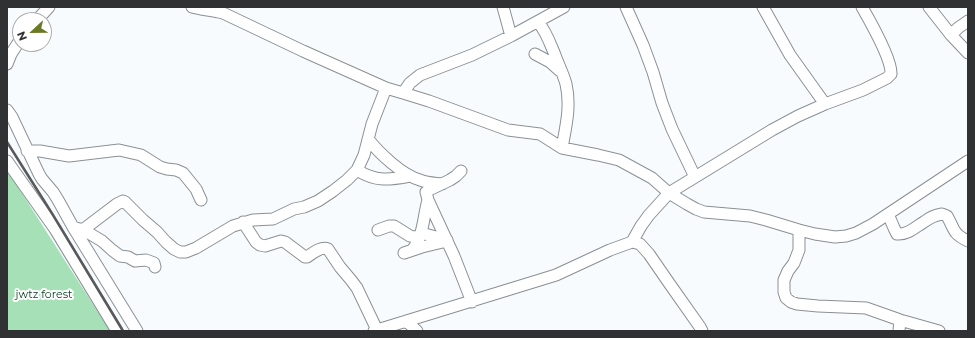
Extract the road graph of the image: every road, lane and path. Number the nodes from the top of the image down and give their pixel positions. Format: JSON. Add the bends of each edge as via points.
{"nodes":[{"id":1,"x":192,"y":7,"type":"edge"},
{"id":2,"x":503,"y":7,"type":"edge"},
{"id":3,"x":564,"y":7,"type":"edge"},
{"id":4,"x":626,"y":7,"type":"edge"},
{"id":5,"x":763,"y":7,"type":"edge"},
{"id":6,"x":862,"y":7,"type":"edge"},
{"id":7,"x":929,"y":7,"type":"edge"},
{"id":8,"x":225,"y":10,"type":"edge"},
{"id":9,"x":968,"y":20,"type":"edge"},
{"id":10,"x":538,"y":22,"type":"junction"},
{"id":11,"x":951,"y":35,"type":"junction"},
{"id":12,"x":511,"y":36,"type":"junction"},
{"id":13,"x":12,"y":52,"type":"edge"},
{"id":14,"x":968,"y":53,"type":"edge"},
{"id":15,"x":535,"y":54,"type":"dead end"},
{"id":16,"x":7,"y":64,"type":"edge"},
{"id":17,"x":562,"y":72,"type":"junction"},
{"id":18,"x":386,"y":88,"type":"junction"},
{"id":19,"x":403,"y":93,"type":"junction"},
{"id":20,"x":825,"y":104,"type":"junction"},
{"id":21,"x":7,"y":110,"type":"edge"},
{"id":22,"x":368,"y":139,"type":"junction"},
{"id":23,"x":562,"y":148,"type":"junction"},
{"id":24,"x":27,"y":151,"type":"junction"},
{"id":25,"x":7,"y":161,"type":"edge"},
{"id":26,"x":968,"y":161,"type":"edge"},
{"id":27,"x":357,"y":170,"type":"junction"},
{"id":28,"x":461,"y":171,"type":"dead end"},
{"id":29,"x":410,"y":176,"type":"junction"},
{"id":30,"x":695,"y":177,"type":"junction"},
{"id":31,"x":442,"y":184,"type":"junction"},
{"id":32,"x":669,"y":193,"type":"junction"},
{"id":33,"x":201,"y":200,"type":"dead end"},
{"id":34,"x":428,"y":200,"type":"junction"},
{"id":35,"x":888,"y":214,"type":"junction"},
{"id":36,"x":243,"y":222,"type":"junction"},
{"id":37,"x":77,"y":228,"type":"junction"},
{"id":38,"x":378,"y":230,"type":"dead end"},
{"id":39,"x":799,"y":230,"type":"junction"},
{"id":40,"x":421,"y":234,"type":"junction"},
{"id":41,"x":447,"y":241,"type":"junction"},
{"id":42,"x":968,"y":241,"type":"edge"},
{"id":43,"x":632,"y":242,"type":"junction"},
{"id":44,"x":155,"y":267,"type":"dead end"},
{"id":45,"x":472,"y":302,"type":"junction"},
{"id":46,"x":406,"y":321,"type":"junction"},
{"id":47,"x":899,"y":326,"type":"edge"},
{"id":48,"x":117,"y":331,"type":"edge"},
{"id":49,"x":137,"y":331,"type":"edge"},
{"id":50,"x":375,"y":331,"type":"edge"},
{"id":51,"x":417,"y":331,"type":"edge"},
{"id":52,"x":702,"y":331,"type":"edge"},
{"id":53,"x":939,"y":331,"type":"edge"}],
"edges":[{"from":1,"to":8,"type":"street"},
{"from":2,"to":12,"type":"street"},
{"from":3,"to":10,"type":"street"},
{"from":4,"to":30,"type":"street","via":[[644,45],[672,129]]},
{"from":5,"to":20,"type":"street","via":[[790,56]]},
{"from":6,"to":20,"type":"street","via":[[887,56],[891,74],[863,90]]},
{"from":7,"to":11,"type":"street"},
{"from":8,"to":18,"type":"street","via":[[310,54]]},
{"from":9,"to":11,"type":"street"},
{"from":10,"to":12,"type":"street"},
{"from":10,"to":17,"type":"street","via":[[546,33]]},
{"from":11,"to":14,"type":"street"},
{"from":12,"to":19,"type":"street","via":[[462,60],[420,75]]},
{"from":13,"to":16,"type":"street"},
{"from":15,"to":17,"type":"street"},
{"from":17,"to":23,"type":"street","via":[[569,103]]},
{"from":18,"to":19,"type":"street"},
{"from":18,"to":22,"type":"street"},
{"from":19,"to":23,"type":"street","via":[[508,130],[540,134]]},
{"from":20,"to":30,"type":"street","via":[[772,130]]},
{"from":21,"to":24,"type":"street"},
{"from":22,"to":27,"type":"street"},
{"from":22,"to":29,"type":"street","via":[[380,153]]},
{"from":23,"to":32,"type":"street","via":[[619,160],[652,178]]},
{"from":24,"to":33,"type":"street","via":[[69,156],[119,150],[142,155],[160,167],[182,174],[196,189]]},
{"from":24,"to":37,"type":"street","via":[[38,174]]},
{"from":25,"to":48,"type":"street","via":[[55,229]]},
{"from":26,"to":35,"type":"street"},
{"from":27,"to":29,"type":"street","via":[[373,178]]},
{"from":27,"to":36,"type":"street","via":[[318,201],[273,219]]},
{"from":28,"to":31,"type":"street"},
{"from":29,"to":31,"type":"street"},
{"from":30,"to":32,"type":"street"},
{"from":31,"to":34,"type":"street","via":[[426,192]]},
{"from":32,"to":39,"type":"street","via":[[704,212],[750,216]]},
{"from":32,"to":43,"type":"street","via":[[649,215]]},
{"from":34,"to":40,"type":"street"},
{"from":34,"to":41,"type":"street"},
{"from":35,"to":39,"type":"street","via":[[846,236],[835,237]]},
{"from":35,"to":42,"type":"street","via":[[898,234],[902,234],[942,214],[947,216],[954,232]]},
{"from":36,"to":37,"type":"street","via":[[186,252],[174,249],[125,202],[117,204],[88,225]]},
{"from":36,"to":50,"type":"street","via":[[260,245],[285,242],[305,257],[321,249],[328,249],[357,288]]},
{"from":37,"to":44,"type":"street","via":[[102,241],[120,256],[135,261],[146,260],[154,263]]},
{"from":37,"to":49,"type":"street"},
{"from":38,"to":40,"type":"street","via":[[394,226],[410,236]]},
{"from":39,"to":47,"type":"street","via":[[799,250],[784,280],[786,298],[797,304],[866,308]]},
{"from":40,"to":41,"type":"street"},
{"from":40,"to":41,"type":"street","via":[[418,243],[408,252]]},
{"from":41,"to":45,"type":"street"},
{"from":43,"to":45,"type":"street","via":[[556,275]]},
{"from":43,"to":52,"type":"street","via":[[640,244],[649,254]]},
{"from":45,"to":46,"type":"street"},
{"from":46,"to":50,"type":"street"},
{"from":46,"to":51,"type":"street"},
{"from":47,"to":53,"type":"street"}]}
